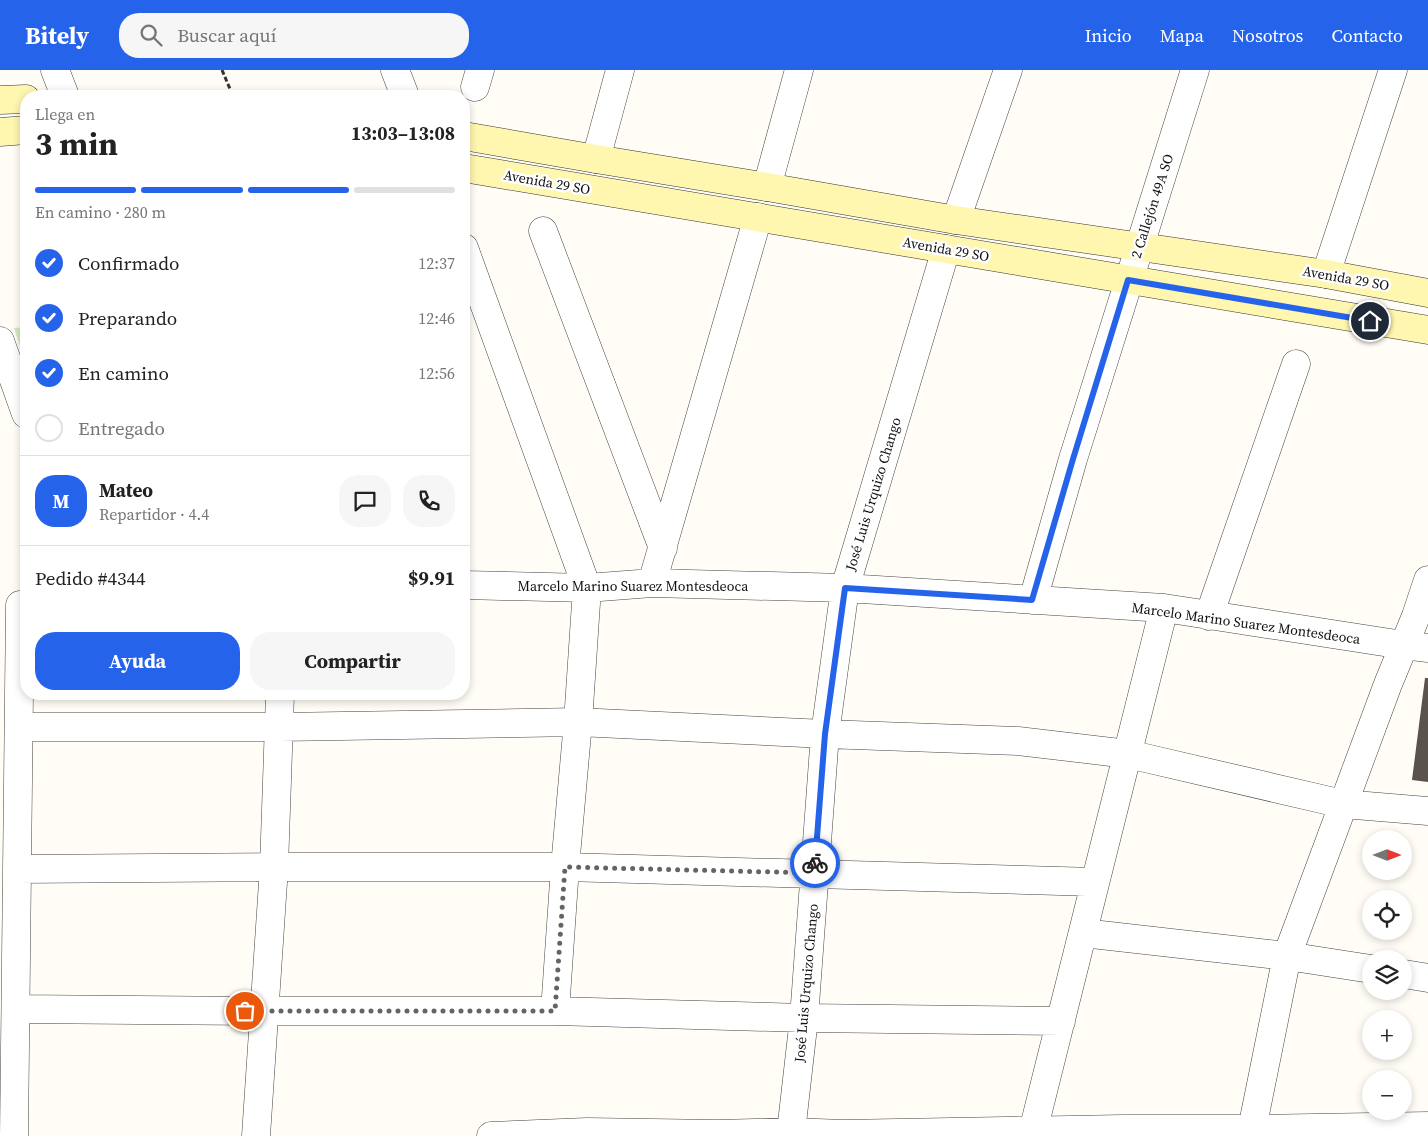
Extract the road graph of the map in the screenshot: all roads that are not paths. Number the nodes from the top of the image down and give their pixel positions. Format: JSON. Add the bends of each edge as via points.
{"nodes":[{"id":1,"x":55,"y":70,"type":"edge"},
{"id":2,"x":395,"y":70,"type":"edge"},
{"id":3,"x":620,"y":70,"type":"edge"},
{"id":4,"x":799,"y":70,"type":"edge"},
{"id":5,"x":1008,"y":70,"type":"edge"},
{"id":6,"x":1195,"y":70,"type":"edge"},
{"id":7,"x":1393,"y":70,"type":"edge"},
{"id":8,"x":63,"y":90,"type":"edge"},
{"id":9,"x":403,"y":90,"type":"edge"},
{"id":10,"x":20,"y":99,"type":"edge"},
{"id":11,"x":0,"y":100,"type":"edge"},
{"id":12,"x":20,"y":130,"type":"edge"},
{"id":13,"x":0,"y":132,"type":"edge"},
{"id":14,"x":470,"y":137,"type":"edge"},
{"id":15,"x":596,"y":159,"type":"junction"},
{"id":16,"x":470,"y":169,"type":"edge"},
{"id":17,"x":767,"y":186,"type":"junction"},
{"id":18,"x":758,"y":218,"type":"junction"},
{"id":19,"x":956,"y":220,"type":"junction"},
{"id":20,"x":543,"y":231,"type":"dead end"},
{"id":21,"x":1139,"y":248,"type":"junction"},
{"id":22,"x":946,"y":249,"type":"junction"},
{"id":23,"x":470,"y":265,"type":"edge"},
{"id":24,"x":1326,"y":274,"type":"junction"},
{"id":25,"x":1128,"y":280,"type":"junction"},
{"id":26,"x":1428,"y":292,"type":"edge"},
{"id":27,"x":1428,"y":330,"type":"edge"},
{"id":28,"x":0,"y":341,"type":"edge"},
{"id":29,"x":1296,"y":364,"type":"dead end"},
{"id":30,"x":20,"y":397,"type":"edge"},
{"id":31,"x":663,"y":548,"type":"junction"},
{"id":32,"x":1428,"y":580,"type":"edge"},
{"id":33,"x":652,"y":583,"type":"junction"},
{"id":34,"x":470,"y":586,"type":"edge"},
{"id":35,"x":587,"y":588,"type":"junction"},
{"id":36,"x":845,"y":588,"type":"junction"},
{"id":37,"x":1032,"y":600,"type":"junction"},
{"id":38,"x":15,"y":605,"type":"edge"},
{"id":39,"x":1164,"y":608,"type":"junction"},
{"id":40,"x":1208,"y":616,"type":"junction"},
{"id":41,"x":1416,"y":646,"type":"edge"},
{"id":42,"x":280,"y":700,"type":"edge"},
{"id":43,"x":578,"y":722,"type":"junction"},
{"id":44,"x":19,"y":727,"type":"junction"},
{"id":45,"x":280,"y":727,"type":"junction"},
{"id":46,"x":825,"y":734,"type":"junction"},
{"id":47,"x":1128,"y":754,"type":"junction"},
{"id":48,"x":9,"y":762,"type":"edge"},
{"id":49,"x":1343,"y":804,"type":"junction"},
{"id":50,"x":1428,"y":811,"type":"edge"},
{"id":51,"x":274,"y":867,"type":"junction"},
{"id":52,"x":565,"y":867,"type":"junction"},
{"id":53,"x":18,"y":870,"type":"junction"},
{"id":54,"x":815,"y":873,"type":"junction"},
{"id":55,"x":1095,"y":882,"type":"junction"},
{"id":56,"x":8,"y":920,"type":"edge"},
{"id":57,"x":1083,"y":933,"type":"junction"},
{"id":58,"x":1287,"y":956,"type":"junction"},
{"id":59,"x":1362,"y":968,"type":"edge"},
{"id":60,"x":1412,"y":975,"type":"edge"},
{"id":61,"x":1428,"y":978,"type":"edge"},
{"id":62,"x":16,"y":1008,"type":"junction"},
{"id":63,"x":264,"y":1011,"type":"junction"},
{"id":64,"x":555,"y":1011,"type":"junction"},
{"id":65,"x":804,"y":1018,"type":"junction"},
{"id":66,"x":1061,"y":1021,"type":"junction"},
{"id":67,"x":7,"y":1101,"type":"edge"},
{"id":68,"x":1428,"y":1126,"type":"edge"},
{"id":69,"x":1033,"y":1131,"type":"junction"},
{"id":70,"x":790,"y":1132,"type":"junction"},
{"id":71,"x":1122,"y":1132,"type":"edge"},
{"id":72,"x":1252,"y":1132,"type":"edge"},
{"id":73,"x":587,"y":1134,"type":"edge"},
{"id":74,"x":977,"y":1134,"type":"edge"},
{"id":75,"x":717,"y":1135,"type":"edge"},
{"id":76,"x":844,"y":1135,"type":"edge"},
{"id":77,"x":14,"y":1136,"type":"edge"},
{"id":78,"x":256,"y":1136,"type":"edge"},
{"id":79,"x":490,"y":1136,"type":"edge"}],
"edges":[{"from":1,"to":8,"type":"street"},
{"from":2,"to":9,"type":"street"},
{"from":3,"to":15,"type":"street"},
{"from":4,"to":17,"type":"street"},
{"from":5,"to":19,"type":"street"},
{"from":6,"to":21,"type":"street","name":"2 Callejón 49A SO"},
{"from":7,"to":24,"type":"street"},
{"from":10,"to":11,"type":"street"},
{"from":12,"to":13,"type":"street"},
{"from":14,"to":15,"type":"street","name":"Avenida 29 SO"},
{"from":15,"to":17,"type":"street","name":"Avenida 29 SO"},
{"from":16,"to":18,"type":"street","name":"Avenida 29 SO"},
{"from":17,"to":19,"type":"street","name":"Avenida 29 SO"},
{"from":18,"to":22,"type":"street","name":"Avenida 29 SO"},
{"from":18,"to":31,"type":"street"},
{"from":19,"to":21,"type":"street","name":"Avenida 29 SO"},
{"from":20,"to":31,"type":"street"},
{"from":21,"to":24,"type":"street","name":"Avenida 29 SO"},
{"from":21,"to":25,"type":"street","name":"2 Callejón 49A SO"},
{"from":22,"to":25,"type":"street","name":"Avenida 29 SO"},
{"from":22,"to":36,"type":"street","name":"José Luis Urquizo Chango"},
{"from":23,"to":35,"type":"street"},
{"from":24,"to":26,"type":"street","name":"Avenida 29 SO"},
{"from":25,"to":27,"type":"street","name":"Avenida 29 SO"},
{"from":25,"to":37,"type":"street","name":"2 Callejón 49A SO"},
{"from":28,"to":30,"type":"street"},
{"from":29,"to":40,"type":"street"},
{"from":31,"to":33,"type":"street"},
{"from":32,"to":41,"type":"street","via":[[1416,616]]},
{"from":33,"to":35,"type":"street","name":"Marcelo Marino Suarez Montesdeoca"},
{"from":33,"to":36,"type":"street","name":"Marcelo Marino Suarez Montesdeoca"},
{"from":34,"to":35,"type":"street","name":"Marcelo Marino Suarez Montesdeoca"},
{"from":35,"to":43,"type":"street"},
{"from":36,"to":37,"type":"street","name":"Marcelo Marino Suarez Montesdeoca"},
{"from":36,"to":46,"type":"street","name":"José Luis Urquizo Chango"},
{"from":37,"to":39,"type":"street","name":"Marcelo Marino Suarez Montesdeoca"},
{"from":38,"to":44,"type":"street"},
{"from":39,"to":40,"type":"street","name":"Marcelo Marino Suarez Montesdeoca"},
{"from":39,"to":47,"type":"street"},
{"from":40,"to":41,"type":"street","name":"Marcelo Marino Suarez Montesdeoca"},
{"from":41,"to":49,"type":"street"},
{"from":42,"to":45,"type":"street"},
{"from":43,"to":45,"type":"street"},
{"from":43,"to":46,"type":"street"},
{"from":43,"to":52,"type":"street"},
{"from":44,"to":45,"type":"street"},
{"from":44,"to":48,"type":"street"},
{"from":45,"to":51,"type":"street"},
{"from":46,"to":47,"type":"street","via":[[1018,741]]},
{"from":46,"to":54,"type":"street","name":"José Luis Urquizo Chango"},
{"from":47,"to":49,"type":"street"},
{"from":47,"to":55,"type":"street"},
{"from":48,"to":53,"type":"street"},
{"from":49,"to":50,"type":"street"},
{"from":49,"to":58,"type":"street"},
{"from":51,"to":52,"type":"street"},
{"from":51,"to":53,"type":"street"},
{"from":51,"to":63,"type":"street"},
{"from":52,"to":54,"type":"street"},
{"from":52,"to":64,"type":"street"},
{"from":53,"to":56,"type":"street"},
{"from":54,"to":55,"type":"street"},
{"from":54,"to":65,"type":"street","name":"José Luis Urquizo Chango"},
{"from":55,"to":57,"type":"street"},
{"from":56,"to":62,"type":"street"},
{"from":57,"to":58,"type":"street"},
{"from":57,"to":66,"type":"street"},
{"from":58,"to":59,"type":"street"},
{"from":58,"to":72,"type":"street"},
{"from":60,"to":61,"type":"street"},
{"from":62,"to":63,"type":"street"},
{"from":62,"to":67,"type":"street"},
{"from":63,"to":64,"type":"street"},
{"from":63,"to":78,"type":"street"},
{"from":64,"to":65,"type":"street"},
{"from":65,"to":66,"type":"street"},
{"from":65,"to":70,"type":"street","name":"José Luis Urquizo Chango"},
{"from":66,"to":69,"type":"street"},
{"from":67,"to":77,"type":"street"},
{"from":68,"to":72,"type":"street"},
{"from":69,"to":71,"type":"street"},
{"from":69,"to":74,"type":"street"},
{"from":70,"to":75,"type":"street"},
{"from":70,"to":76,"type":"street"},
{"from":71,"to":72,"type":"street"},
{"from":73,"to":75,"type":"street"},
{"from":73,"to":79,"type":"street"},
{"from":74,"to":76,"type":"street"}]}
